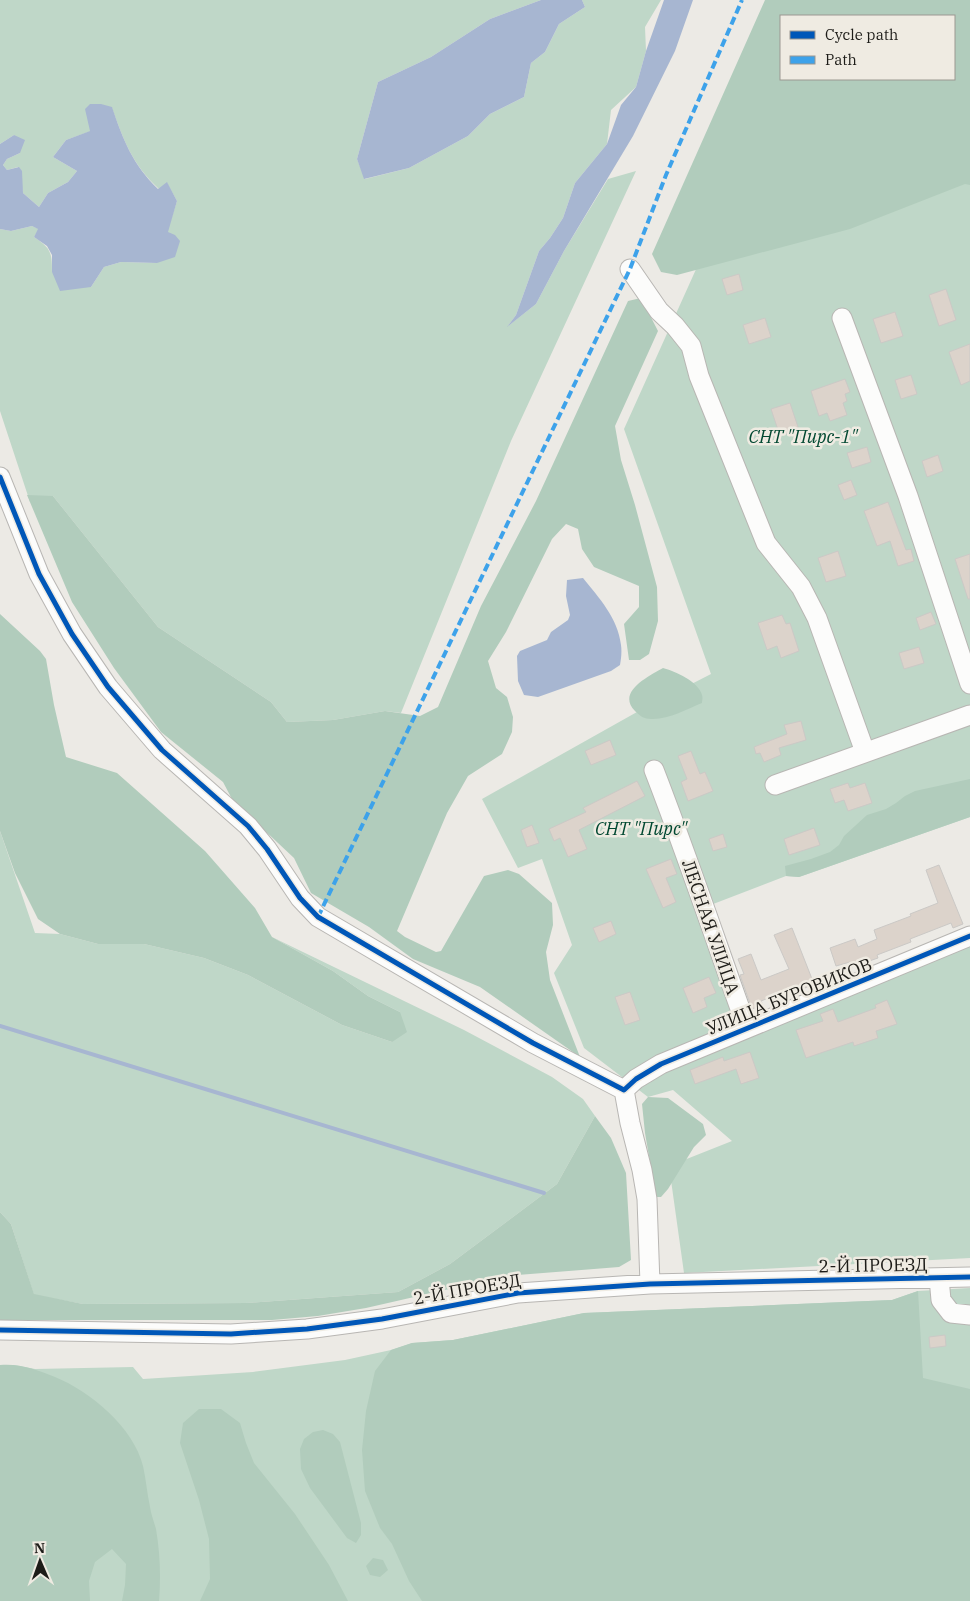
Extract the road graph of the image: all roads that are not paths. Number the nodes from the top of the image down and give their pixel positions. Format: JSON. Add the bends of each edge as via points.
{"nodes":[{"id":1,"x":630,"y":269,"type":"dead end"},
{"id":2,"x":842,"y":318,"type":"dead end"},
{"id":3,"x":0,"y":477,"type":"edge"},
{"id":4,"x":970,"y":684,"type":"edge"},
{"id":5,"x":970,"y":715,"type":"edge"},
{"id":6,"x":865,"y":752,"type":"junction"},
{"id":7,"x":654,"y":770,"type":"dead end"},
{"id":8,"x":775,"y":784,"type":"dead end"},
{"id":9,"x":970,"y":936,"type":"edge"},
{"id":10,"x":746,"y":1028,"type":"junction"},
{"id":11,"x":624,"y":1090,"type":"junction"},
{"id":12,"x":970,"y":1277,"type":"edge"},
{"id":13,"x":939,"y":1278,"type":"junction"},
{"id":14,"x":650,"y":1284,"type":"junction"},
{"id":15,"x":970,"y":1315,"type":"edge"},
{"id":16,"x":0,"y":1330,"type":"edge"}],
"edges":[{"from":1,"to":6,"type":"street","via":[[659,311],[691,346],[699,376],[766,543],[801,587],[817,618]]},
{"from":2,"to":4,"type":"street","via":[[908,496]]},
{"from":3,"to":11,"type":"street","via":[[39,574],[72,634],[108,687],[162,750],[248,826],[300,898],[318,917],[533,1043]]},
{"from":5,"to":6,"type":"street"},
{"from":6,"to":8,"type":"street"},
{"from":7,"to":10,"type":"street","name":"ЛЕСНАЯ УЛИЦА"},
{"from":9,"to":10,"type":"street","name":"УЛИЦА БУРОВИКОВ"},
{"from":10,"to":11,"type":"street","name":"УЛИЦА БУРОВИКОВ","via":[[661,1064]]},
{"from":11,"to":14,"type":"street","via":[[647,1199]]},
{"from":12,"to":13,"type":"street","name":"2-Й ПРОЕЗД"},
{"from":13,"to":14,"type":"street","name":"2-Й ПРОЕЗД"},
{"from":13,"to":15,"type":"street","via":[[941,1300],[951,1314]]},
{"from":14,"to":16,"type":"street","name":"2-Й ПРОЕЗД","via":[[518,1293],[307,1330],[231,1334]]}]}
